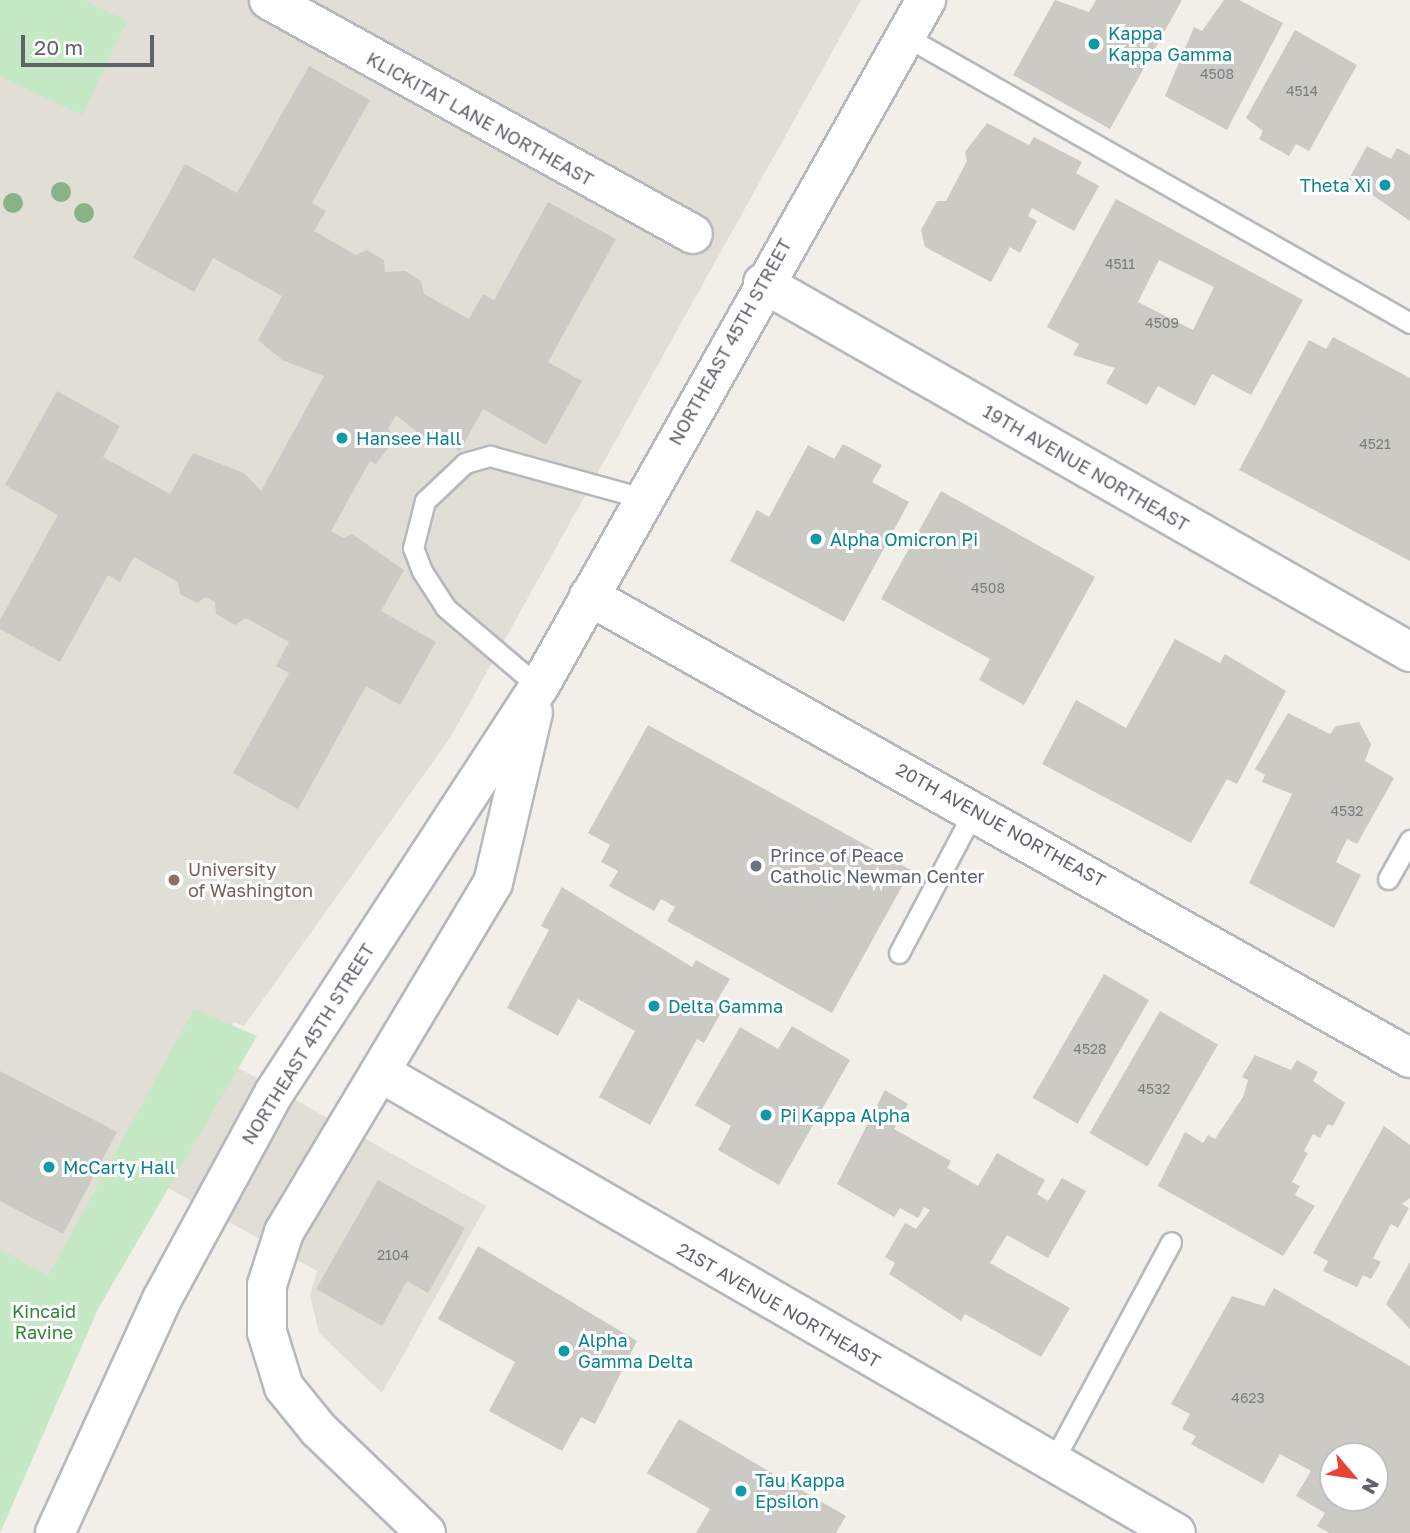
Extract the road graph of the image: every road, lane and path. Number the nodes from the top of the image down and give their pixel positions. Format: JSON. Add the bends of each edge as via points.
{"nodes":[{"id":1,"x":269,"y":0,"type":"edge"},
{"id":2,"x":926,"y":0,"type":"edge"},
{"id":3,"x":905,"y":36,"type":"junction"},
{"id":4,"x":693,"y":234,"type":"dead end"},
{"id":5,"x":763,"y":283,"type":"junction"},
{"id":6,"x":1410,"y":323,"type":"edge"},
{"id":7,"x":643,"y":498,"type":"junction"},
{"id":8,"x":589,"y":596,"type":"junction"},
{"id":9,"x":1410,"y":652,"type":"edge"},
{"id":10,"x":538,"y":687,"type":"junction"},
{"id":11,"x":975,"y":810,"type":"junction"},
{"id":12,"x":1410,"y":839,"type":"edge"},
{"id":13,"x":1388,"y":879,"type":"dead end"},
{"id":14,"x":899,"y":953,"type":"dead end"},
{"id":15,"x":1410,"y":1058,"type":"edge"},
{"id":16,"x":383,"y":1074,"type":"junction"},
{"id":17,"x":1171,"y":1242,"type":"dead end"},
{"id":18,"x":1051,"y":1465,"type":"junction"},
{"id":19,"x":55,"y":1533,"type":"edge"},
{"id":20,"x":426,"y":1533,"type":"edge"},
{"id":21,"x":1176,"y":1533,"type":"edge"}],
"edges":[{"from":1,"to":4,"type":"street","name":"KLICKITAT LANE NORTHEAST"},
{"from":2,"to":3,"type":"street","name":"NORTHEAST 45TH STREET"},
{"from":3,"to":5,"type":"street","name":"NORTHEAST 45TH STREET"},
{"from":3,"to":6,"type":"lane"},
{"from":5,"to":7,"type":"street","name":"NORTHEAST 45TH STREET"},
{"from":5,"to":9,"type":"street","name":"19TH AVENUE NORTHEAST"},
{"from":7,"to":8,"type":"street","name":"NORTHEAST 45TH STREET"},
{"from":7,"to":10,"type":"lane","via":[[490,456],[465,463],[425,501],[413,548],[422,571],[446,608]]},
{"from":8,"to":10,"type":"street","name":"NORTHEAST 45TH STREET"},
{"from":8,"to":11,"type":"street","name":"20TH AVENUE NORTHEAST"},
{"from":10,"to":16,"type":"street","name":"NORTHEAST 45TH STREET","via":[[493,883]]},
{"from":10,"to":19,"type":"street","name":"NORTHEAST 45TH STREET","via":[[274,1093],[161,1301]]},
{"from":11,"to":14,"type":"lane"},
{"from":11,"to":15,"type":"street","name":"20TH AVENUE NORTHEAST"},
{"from":12,"to":13,"type":"lane"},
{"from":16,"to":18,"type":"street","name":"21ST AVENUE NORTHEAST"},
{"from":16,"to":20,"type":"street","name":"NORTHEAST 45TH STREET","via":[[284,1232],[267,1285],[267,1332],[284,1387],[318,1429]]},
{"from":17,"to":18,"type":"lane"},
{"from":18,"to":21,"type":"street","name":"21ST AVENUE NORTHEAST"}]}
